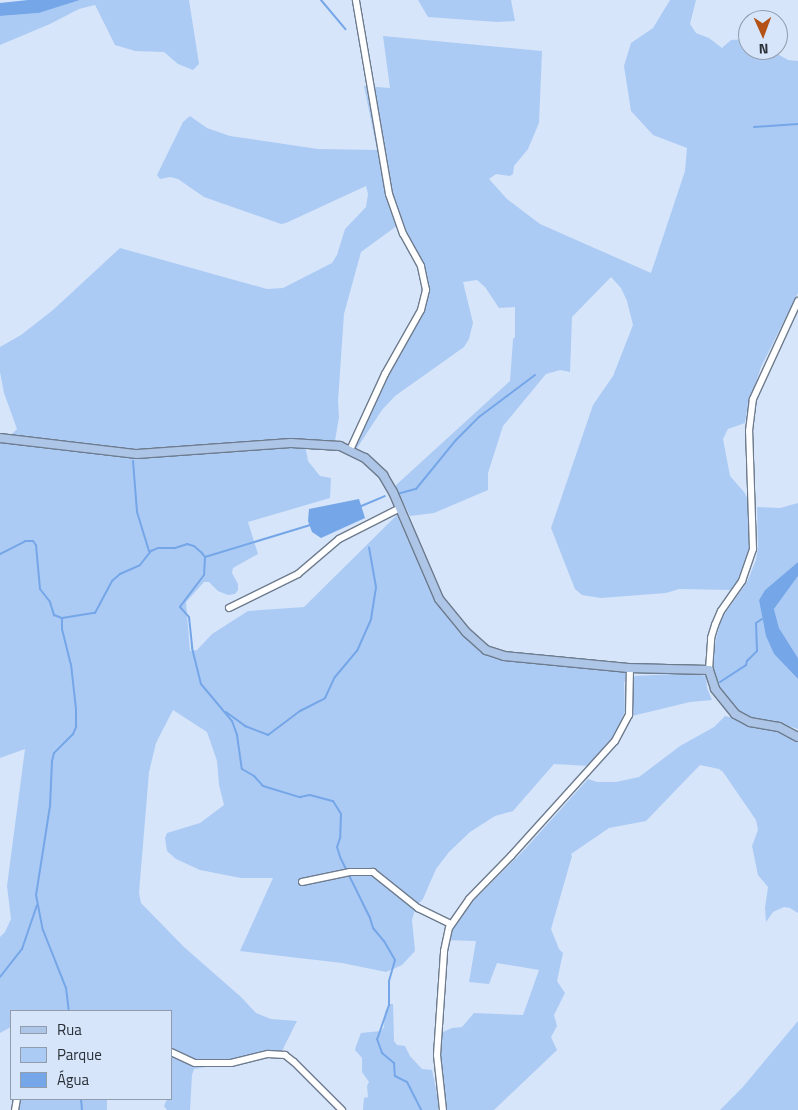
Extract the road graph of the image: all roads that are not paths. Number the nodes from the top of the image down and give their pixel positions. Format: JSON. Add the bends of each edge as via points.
{"nodes":[{"id":1,"x":356,"y":0,"type":"edge"},
{"id":2,"x":798,"y":301,"type":"edge"},
{"id":3,"x":0,"y":438,"type":"edge"},
{"id":4,"x":350,"y":450,"type":"junction"},
{"id":5,"x":400,"y":508,"type":"junction"},
{"id":6,"x":229,"y":608,"type":"dead end"},
{"id":7,"x":630,"y":668,"type":"junction"},
{"id":8,"x":710,"y":670,"type":"junction"},
{"id":9,"x":798,"y":737,"type":"edge"},
{"id":10,"x":302,"y":882,"type":"dead end"},
{"id":11,"x":451,"y":924,"type":"junction"},
{"id":12,"x":172,"y":1052,"type":"edge"},
{"id":13,"x":342,"y":1110,"type":"edge"},
{"id":14,"x":443,"y":1110,"type":"edge"}],
"edges":[{"from":1,"to":4,"type":"street","via":[[389,194],[403,234],[424,271],[426,290],[421,310],[385,374]]},
{"from":2,"to":8,"type":"street","via":[[753,399],[749,431],[753,549],[742,581],[715,624]]},
{"from":3,"to":4,"type":"main road","via":[[138,454],[291,443]]},
{"from":4,"to":5,"type":"main road","via":[[379,469]]},
{"from":5,"to":6,"type":"street","via":[[339,539],[298,574]]},
{"from":5,"to":7,"type":"main road","via":[[438,599],[486,650],[504,656]]},
{"from":7,"to":8,"type":"main road"},
{"from":7,"to":11,"type":"street","via":[[629,715],[615,741],[469,899]]},
{"from":8,"to":9,"type":"main road","via":[[715,689],[735,714],[750,722],[779,727]]},
{"from":10,"to":11,"type":"street","via":[[369,871],[418,908]]},
{"from":11,"to":14,"type":"street","via":[[444,951],[437,1055]]},
{"from":12,"to":13,"type":"street","via":[[195,1063],[231,1063],[268,1054],[285,1055]]}]}
